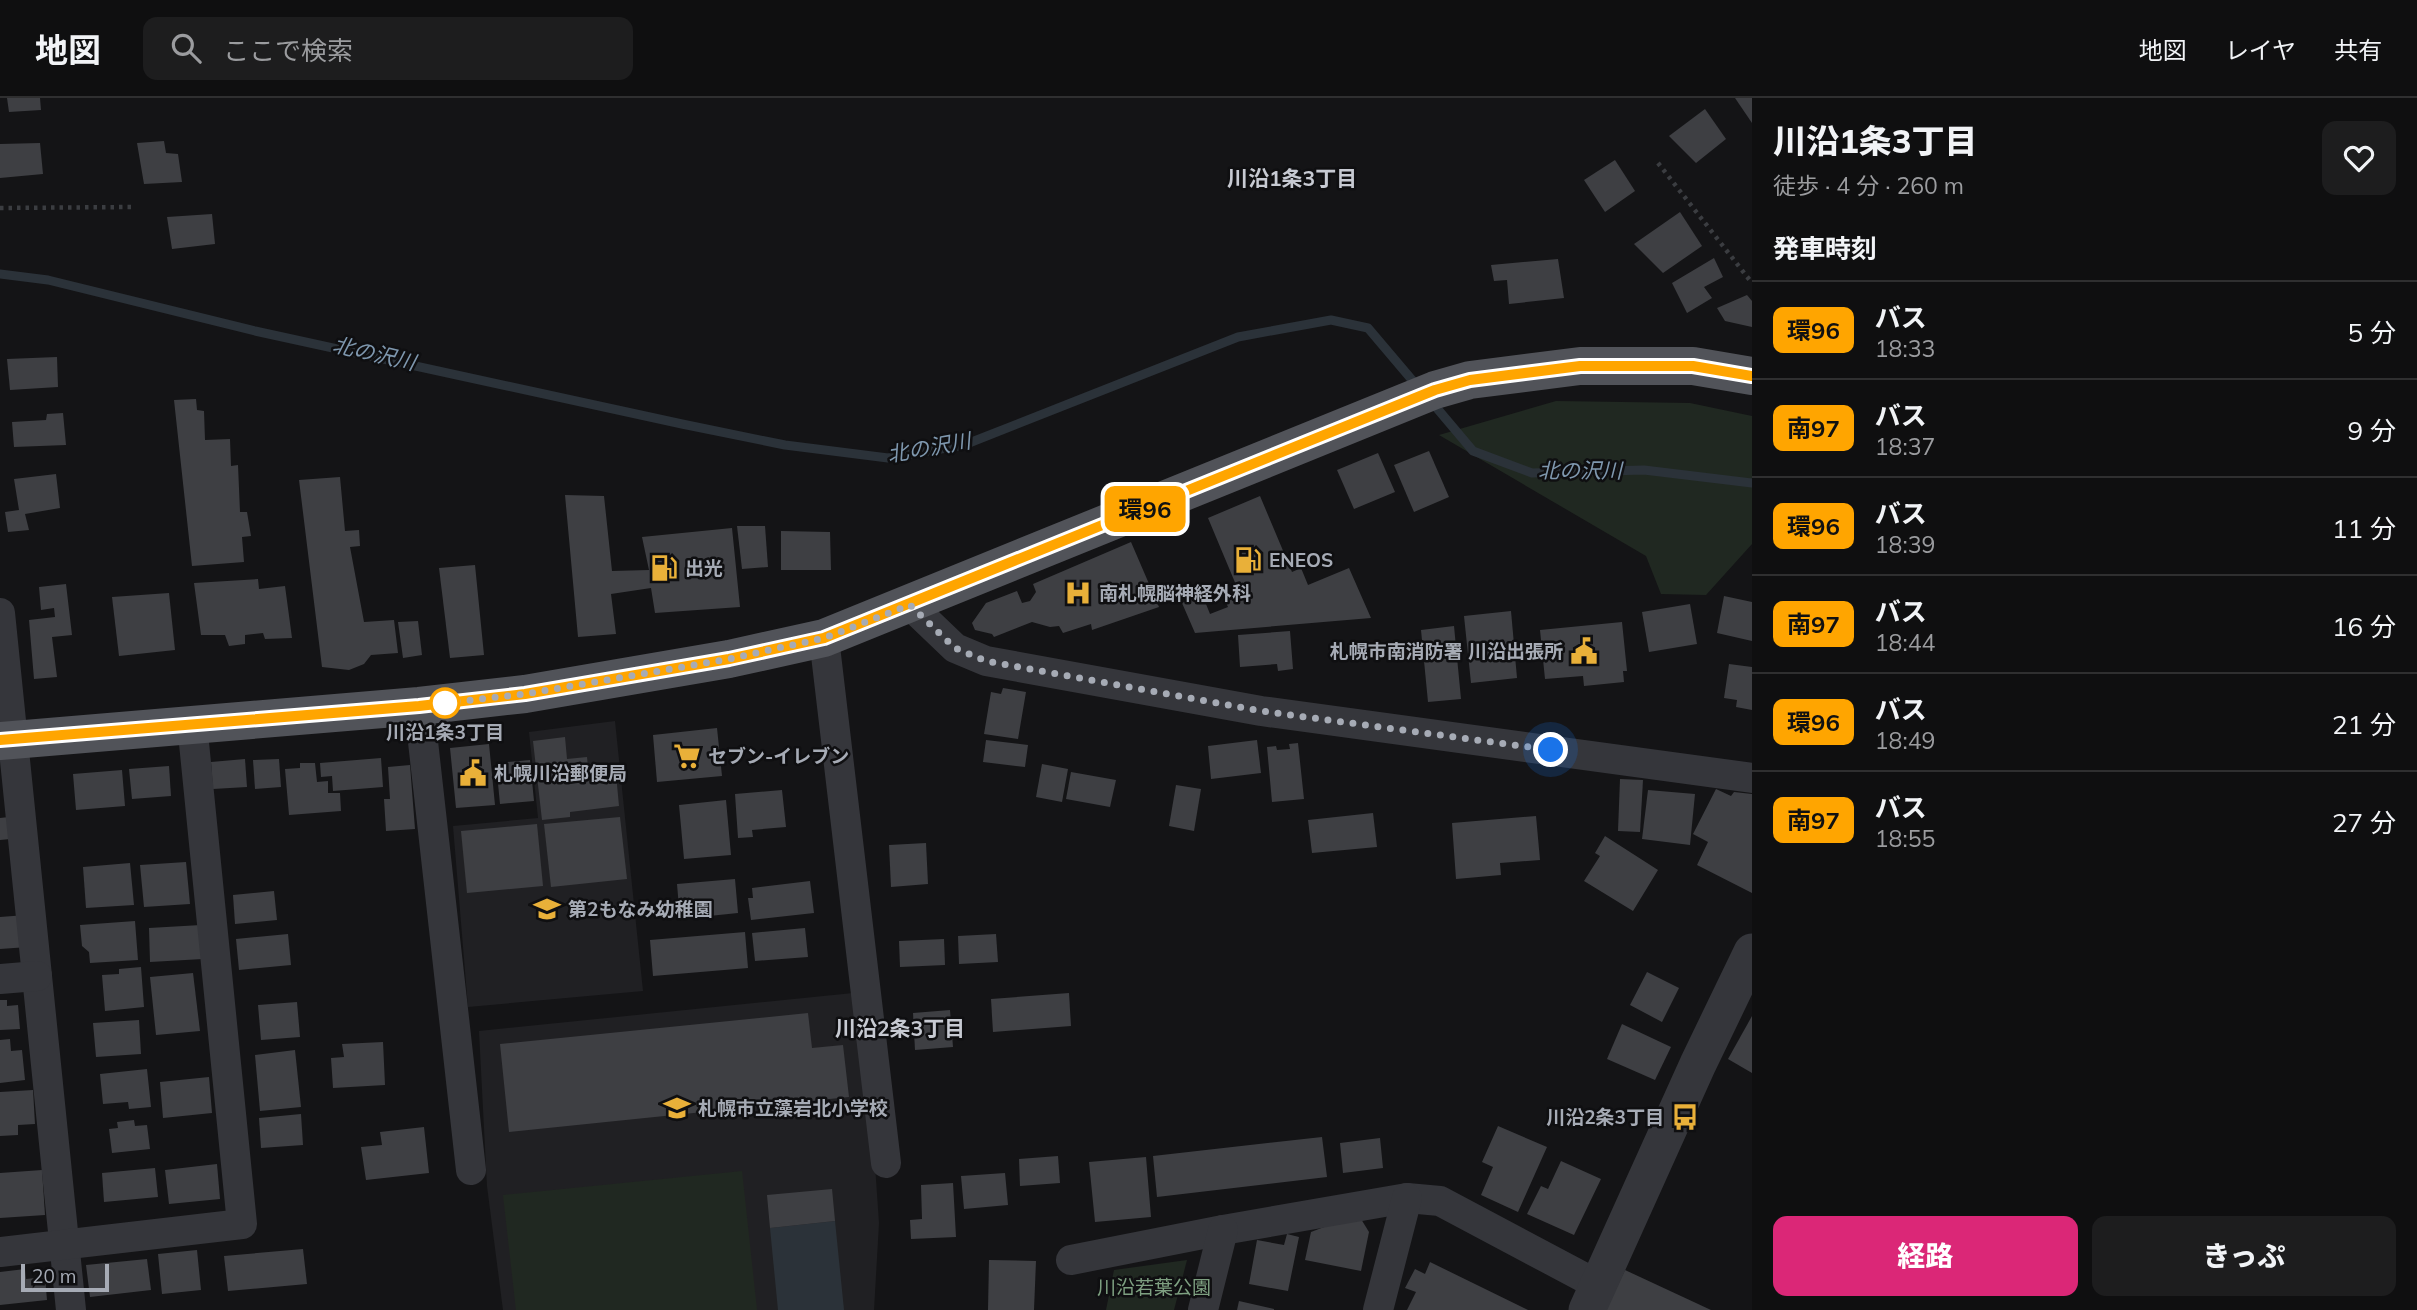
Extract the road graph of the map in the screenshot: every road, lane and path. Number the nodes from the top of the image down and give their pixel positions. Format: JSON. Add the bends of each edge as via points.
{"nodes":[{"id":1,"x":1658,"y":163,"type":"dead end"},
{"id":2,"x":131,"y":207,"type":"dead end"},
{"id":3,"x":0,"y":208,"type":"edge"},
{"id":4,"x":1752,"y":283,"type":"edge"},
{"id":5,"x":1752,"y":376,"type":"edge"},
{"id":6,"x":910,"y":605,"type":"junction"},
{"id":7,"x":0,"y":613,"type":"edge"},
{"id":8,"x":824,"y":638,"type":"junction"},
{"id":9,"x":419,"y":706,"type":"junction"},
{"id":10,"x":192,"y":723,"type":"junction"},
{"id":11,"x":7,"y":740,"type":"edge"},
{"id":12,"x":1752,"y":778,"type":"edge"},
{"id":13,"x":1752,"y":952,"type":"edge"},
{"id":14,"x":37,"y":976,"type":"junction"},
{"id":15,"x":0,"y":979,"type":"edge"},
{"id":16,"x":886,"y":1163,"type":"dead end"},
{"id":17,"x":471,"y":1170,"type":"dead end"},
{"id":18,"x":1407,"y":1198,"type":"junction"},
{"id":19,"x":1223,"y":1230,"type":"junction"},
{"id":20,"x":64,"y":1244,"type":"junction"},
{"id":21,"x":0,"y":1252,"type":"edge"},
{"id":22,"x":1071,"y":1261,"type":"dead end"},
{"id":23,"x":1592,"y":1298,"type":"edge"},
{"id":24,"x":71,"y":1310,"type":"edge"},
{"id":25,"x":1203,"y":1310,"type":"edge"},
{"id":26,"x":1378,"y":1310,"type":"edge"}],
"edges":[{"from":1,"to":4,"type":"path"},
{"from":2,"to":3,"type":"path"},
{"from":5,"to":6,"type":"main road","via":[[1693,366],[1580,366],[1470,380],[1435,390]]},
{"from":6,"to":8,"type":"main road"},
{"from":6,"to":12,"type":"street","via":[[955,648],[986,661],[1261,711]]},
{"from":7,"to":11,"type":"street"},
{"from":8,"to":9,"type":"main road","via":[[525,694]]},
{"from":8,"to":16,"type":"street"},
{"from":9,"to":10,"type":"main road"},
{"from":9,"to":17,"type":"street"},
{"from":10,"to":11,"type":"main road"},
{"from":10,"to":20,"type":"street","via":[[242,1224]]},
{"from":11,"to":14,"type":"street"},
{"from":13,"to":23,"type":"street"},
{"from":14,"to":15,"type":"street"},
{"from":14,"to":20,"type":"street"},
{"from":18,"to":19,"type":"street"},
{"from":18,"to":23,"type":"street","via":[[1440,1201]]},
{"from":18,"to":26,"type":"street"},
{"from":19,"to":22,"type":"street"},
{"from":19,"to":25,"type":"street"},
{"from":20,"to":21,"type":"street"},
{"from":20,"to":24,"type":"street"}]}
